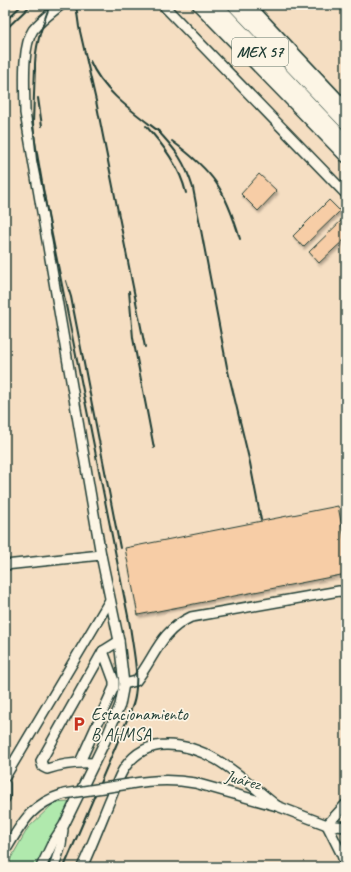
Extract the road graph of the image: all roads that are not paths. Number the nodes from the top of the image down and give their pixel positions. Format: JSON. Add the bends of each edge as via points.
{"nodes":[{"id":1,"x":61,"y":5,"type":"edge"},
{"id":2,"x":163,"y":5,"type":"edge"},
{"id":3,"x":199,"y":5,"type":"edge"},
{"id":4,"x":215,"y":5,"type":"edge"},
{"id":5,"x":236,"y":5,"type":"edge"},
{"id":6,"x":248,"y":5,"type":"edge"},
{"id":7,"x":346,"y":109,"type":"edge"},
{"id":8,"x":346,"y":122,"type":"edge"},
{"id":9,"x":346,"y":143,"type":"edge"},
{"id":10,"x":346,"y":156,"type":"edge"},
{"id":11,"x":346,"y":194,"type":"edge"},
{"id":12,"x":101,"y":555,"type":"junction"},
{"id":13,"x":5,"y":566,"type":"edge"},
{"id":14,"x":346,"y":592,"type":"edge"},
{"id":15,"x":110,"y":600,"type":"junction"},
{"id":16,"x":119,"y":641,"type":"junction"},
{"id":17,"x":103,"y":651,"type":"junction"},
{"id":18,"x":124,"y":684,"type":"junction"},
{"id":19,"x":80,"y":762,"type":"junction"},
{"id":20,"x":94,"y":763,"type":"junction"},
{"id":21,"x":5,"y":777,"type":"edge"},
{"id":22,"x":5,"y":784,"type":"edge"},
{"id":23,"x":5,"y":798,"type":"edge"},
{"id":24,"x":346,"y":804,"type":"edge"},
{"id":25,"x":277,"y":806,"type":"junction"},
{"id":26,"x":64,"y":825,"type":"junction"},
{"id":27,"x":327,"y":825,"type":"junction"},
{"id":28,"x":346,"y":827,"type":"edge"},
{"id":29,"x":5,"y":850,"type":"edge"},
{"id":30,"x":41,"y":867,"type":"edge"},
{"id":31,"x":54,"y":867,"type":"edge"},
{"id":32,"x":82,"y":867,"type":"edge"},
{"id":33,"x":346,"y":867,"type":"edge"}],
"edges":[{"from":1,"to":12,"type":"lane","via":[[33,30],[29,38],[25,60],[25,113]]},
{"from":2,"to":11,"type":"lane"},
{"from":3,"to":10,"type":"main road"},
{"from":4,"to":9,"type":"highway","number":"MEX 57"},
{"from":5,"to":8,"type":"highway","number":"MEX 57"},
{"from":6,"to":7,"type":"main road"},
{"from":12,"to":13,"type":"lane"},
{"from":12,"to":15,"type":"lane"},
{"from":14,"to":18,"type":"lane","via":[[339,591],[190,617],[168,632],[136,681]]},
{"from":15,"to":16,"type":"lane"},
{"from":15,"to":21,"type":"lane"},
{"from":16,"to":17,"type":"lane"},
{"from":16,"to":18,"type":"lane"},
{"from":17,"to":19,"type":"lane","via":[[114,687]]},
{"from":17,"to":19,"type":"lane","via":[[41,762],[47,769]]},
{"from":18,"to":20,"type":"lane","via":[[118,712]]},
{"from":19,"to":20,"type":"lane"},
{"from":20,"to":26,"type":"lane"},
{"from":22,"to":23,"type":"lane"},
{"from":24,"to":27,"type":"lane"},
{"from":25,"to":27,"type":"lane","name":"Juárez"},
{"from":25,"to":29,"type":"lane","name":"Juárez","bridge":true,"via":[[183,781],[151,780],[64,794],[41,804],[29,815]]},
{"from":25,"to":32,"type":"lane","via":[[228,767],[201,751],[182,745],[158,744],[148,747],[132,758],[120,775]]},
{"from":26,"to":30,"type":"lane"},
{"from":26,"to":31,"type":"lane"},
{"from":27,"to":28,"type":"lane","name":"Juárez"},
{"from":27,"to":33,"type":"lane"}]}
